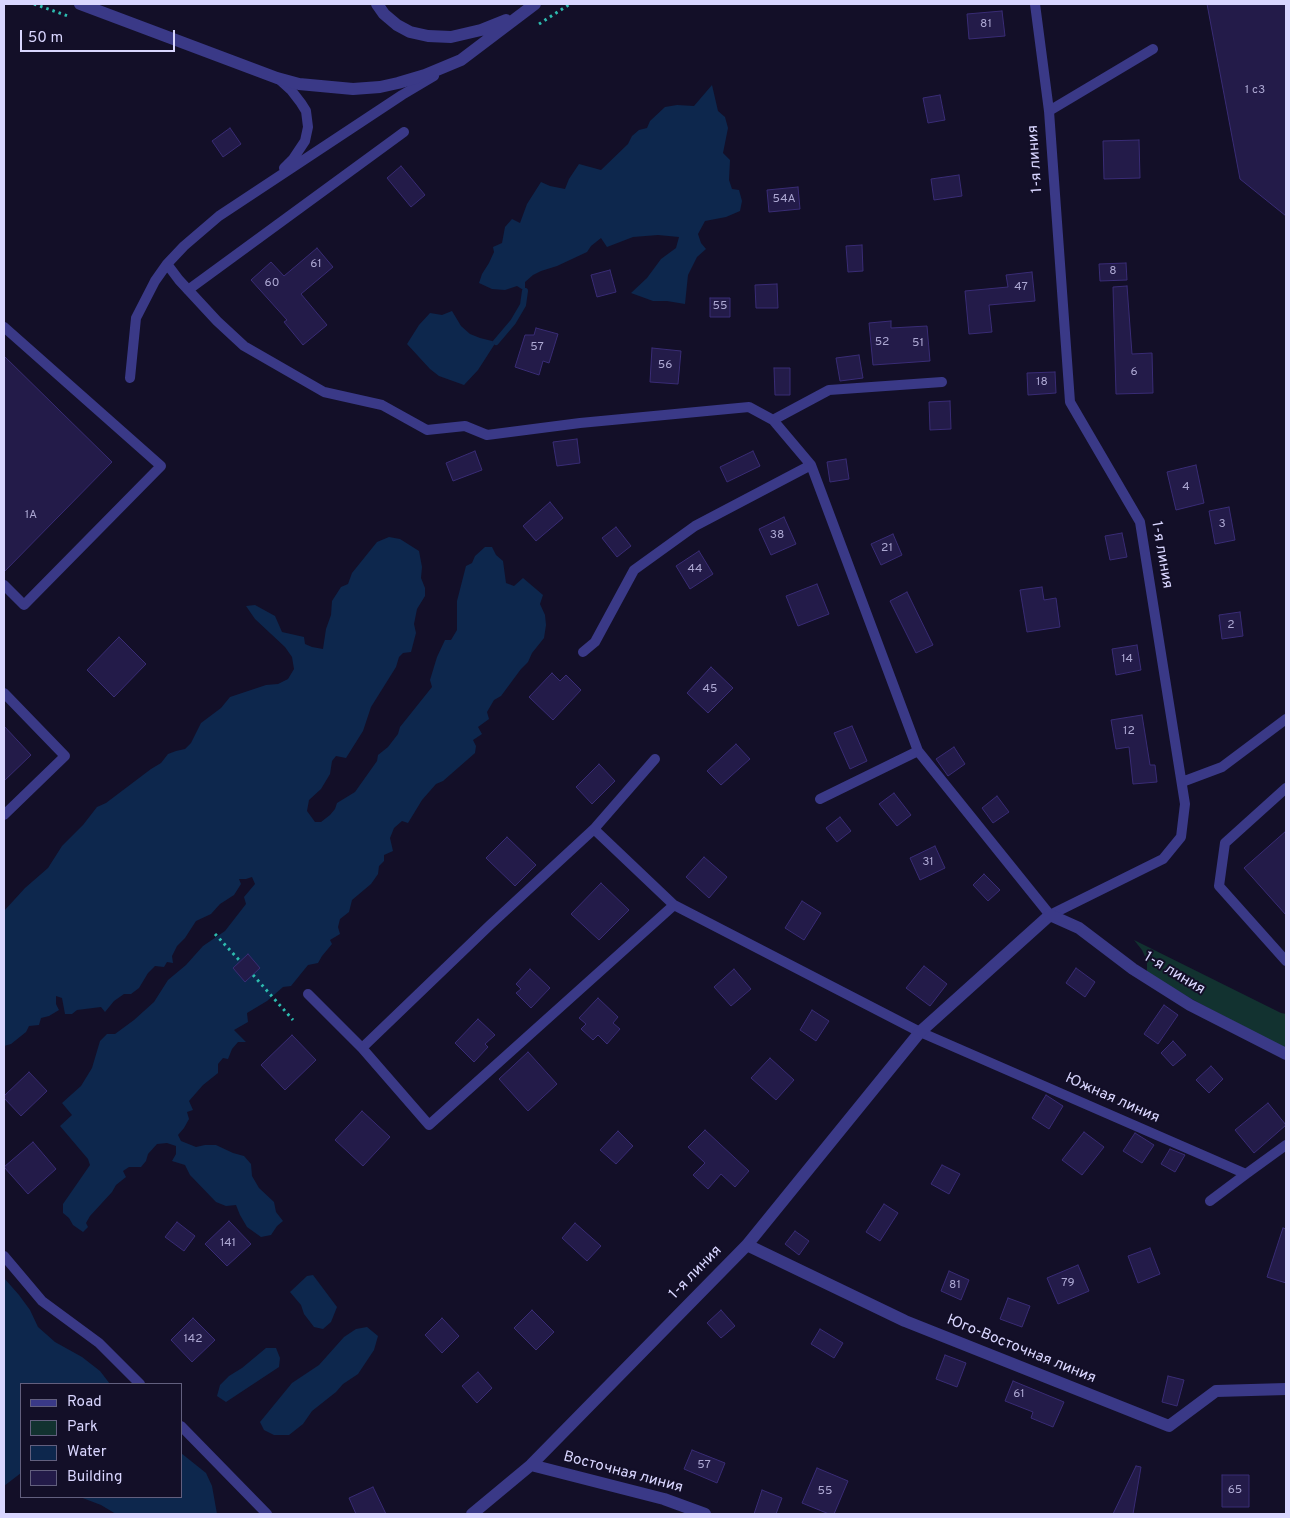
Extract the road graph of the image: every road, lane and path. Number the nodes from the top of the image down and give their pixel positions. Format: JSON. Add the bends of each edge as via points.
{"nodes":[{"id":1,"x":34,"y":4,"type":"edge"},
{"id":2,"x":80,"y":4,"type":"edge"},
{"id":3,"x":377,"y":4,"type":"edge"},
{"id":4,"x":535,"y":4,"type":"edge"},
{"id":5,"x":1035,"y":4,"type":"edge"},
{"id":6,"x":522,"y":14,"type":"junction"},
{"id":7,"x":71,"y":17,"type":"dead end"},
{"id":8,"x":1154,"y":49,"type":"dead end"},
{"id":9,"x":461,"y":60,"type":"junction"},
{"id":10,"x":277,"y":78,"type":"junction"},
{"id":11,"x":1049,"y":111,"type":"junction"},
{"id":12,"x":404,"y":132,"type":"dead end"},
{"id":13,"x":274,"y":180,"type":"junction"},
{"id":14,"x":167,"y":264,"type":"junction"},
{"id":15,"x":188,"y":290,"type":"junction"},
{"id":16,"x":4,"y":327,"type":"edge"},
{"id":17,"x":130,"y":378,"type":"dead end"},
{"id":18,"x":942,"y":382,"type":"dead end"},
{"id":19,"x":773,"y":420,"type":"junction"},
{"id":20,"x":811,"y":465,"type":"junction"},
{"id":21,"x":4,"y":585,"type":"edge"},
{"id":22,"x":583,"y":652,"type":"dead end"},
{"id":23,"x":4,"y":693,"type":"edge"},
{"id":24,"x":1286,"y":718,"type":"edge"},
{"id":25,"x":918,"y":751,"type":"junction"},
{"id":26,"x":655,"y":759,"type":"dead end"},
{"id":27,"x":1182,"y":782,"type":"junction"},
{"id":28,"x":1286,"y":788,"type":"edge"},
{"id":29,"x":820,"y":799,"type":"dead end"},
{"id":30,"x":4,"y":815,"type":"edge"},
{"id":31,"x":594,"y":829,"type":"junction"},
{"id":32,"x":674,"y":905,"type":"junction"},
{"id":33,"x":1050,"y":915,"type":"junction"},
{"id":34,"x":215,"y":934,"type":"dead end"},
{"id":35,"x":1286,"y":961,"type":"edge"},
{"id":36,"x":240,"y":962,"type":"dead end"},
{"id":37,"x":253,"y":975,"type":"dead end"},
{"id":38,"x":308,"y":994,"type":"dead end"},
{"id":39,"x":293,"y":1020,"type":"dead end"},
{"id":40,"x":920,"y":1032,"type":"junction"},
{"id":41,"x":362,"y":1048,"type":"junction"},
{"id":42,"x":1286,"y":1054,"type":"edge"},
{"id":43,"x":1286,"y":1145,"type":"edge"},
{"id":44,"x":1246,"y":1174,"type":"junction"},
{"id":45,"x":1210,"y":1200,"type":"dead end"},
{"id":46,"x":747,"y":1245,"type":"junction"},
{"id":47,"x":4,"y":1256,"type":"edge"},
{"id":48,"x":139,"y":1383,"type":"edge"},
{"id":49,"x":1286,"y":1389,"type":"edge"},
{"id":50,"x":182,"y":1427,"type":"edge"},
{"id":51,"x":531,"y":1465,"type":"junction"},
{"id":52,"x":267,"y":1514,"type":"edge"},
{"id":53,"x":472,"y":1514,"type":"edge"},
{"id":54,"x":705,"y":1514,"type":"edge"}],
"edges":[{"from":1,"to":7,"type":"path"},
{"from":2,"to":10,"type":"street"},
{"from":3,"to":6,"type":"street","via":[[397,26],[428,36],[451,37],[473,32]]},
{"from":4,"to":6,"type":"street"},
{"from":5,"to":11,"type":"lane","name":"1-я линия"},
{"from":6,"to":9,"type":"street"},
{"from":8,"to":11,"type":"lane"},
{"from":9,"to":10,"type":"street","via":[[425,75],[380,87],[330,87]]},
{"from":9,"to":13,"type":"lane"},
{"from":10,"to":13,"type":"lane","via":[[301,103],[308,126],[305,141]]},
{"from":11,"to":27,"type":"lane","name":"1-я линия","via":[[1070,402],[1140,522]]},
{"from":12,"to":15,"type":"lane"},
{"from":13,"to":14,"type":"lane","via":[[206,226]]},
{"from":14,"to":15,"type":"lane"},
{"from":14,"to":17,"type":"lane","via":[[136,318]]},
{"from":15,"to":19,"type":"lane","via":[[244,346],[324,392],[382,406],[427,430],[465,426],[487,435],[749,408]]},
{"from":16,"to":21,"type":"lane","via":[[161,466],[24,605]]},
{"from":18,"to":19,"type":"lane","via":[[829,390]]},
{"from":19,"to":20,"type":"lane"},
{"from":20,"to":22,"type":"lane","via":[[695,526],[634,570],[595,642]]},
{"from":20,"to":25,"type":"lane"},
{"from":23,"to":30,"type":"lane","via":[[65,756]]},
{"from":24,"to":27,"type":"lane","via":[[1222,767]]},
{"from":25,"to":29,"type":"lane"},
{"from":25,"to":33,"type":"lane"},
{"from":26,"to":31,"type":"lane"},
{"from":27,"to":33,"type":"lane","name":"1-я линия","via":[[1185,804],[1181,837],[1163,859]]},
{"from":28,"to":35,"type":"lane","via":[[1225,843],[1219,886]]},
{"from":31,"to":32,"type":"lane"},
{"from":31,"to":41,"type":"lane"},
{"from":32,"to":40,"type":"lane"},
{"from":32,"to":41,"type":"lane","via":[[429,1125]]},
{"from":33,"to":40,"type":"street","name":"1-я линия"},
{"from":33,"to":42,"type":"street","name":"1-я линия","via":[[1079,928],[1133,970],[1190,1005]]},
{"from":34,"to":36,"type":"path"},
{"from":37,"to":39,"type":"path"},
{"from":38,"to":41,"type":"lane"},
{"from":40,"to":44,"type":"lane","name":"Южная линия"},
{"from":40,"to":46,"type":"street","name":"1-я линия"},
{"from":43,"to":44,"type":"lane"},
{"from":44,"to":45,"type":"lane"},
{"from":46,"to":49,"type":"street","name":"Юго-Восточная линия","via":[[905,1321],[1169,1426],[1216,1391]]},
{"from":46,"to":51,"type":"street","name":"1-я линия"},
{"from":47,"to":48,"type":"lane","via":[[42,1300],[99,1342]]},
{"from":50,"to":52,"type":"lane"},
{"from":51,"to":53,"type":"street","name":"1-я линия"},
{"from":51,"to":54,"type":"street","name":"Восточная линия","via":[[664,1499]]}]}
